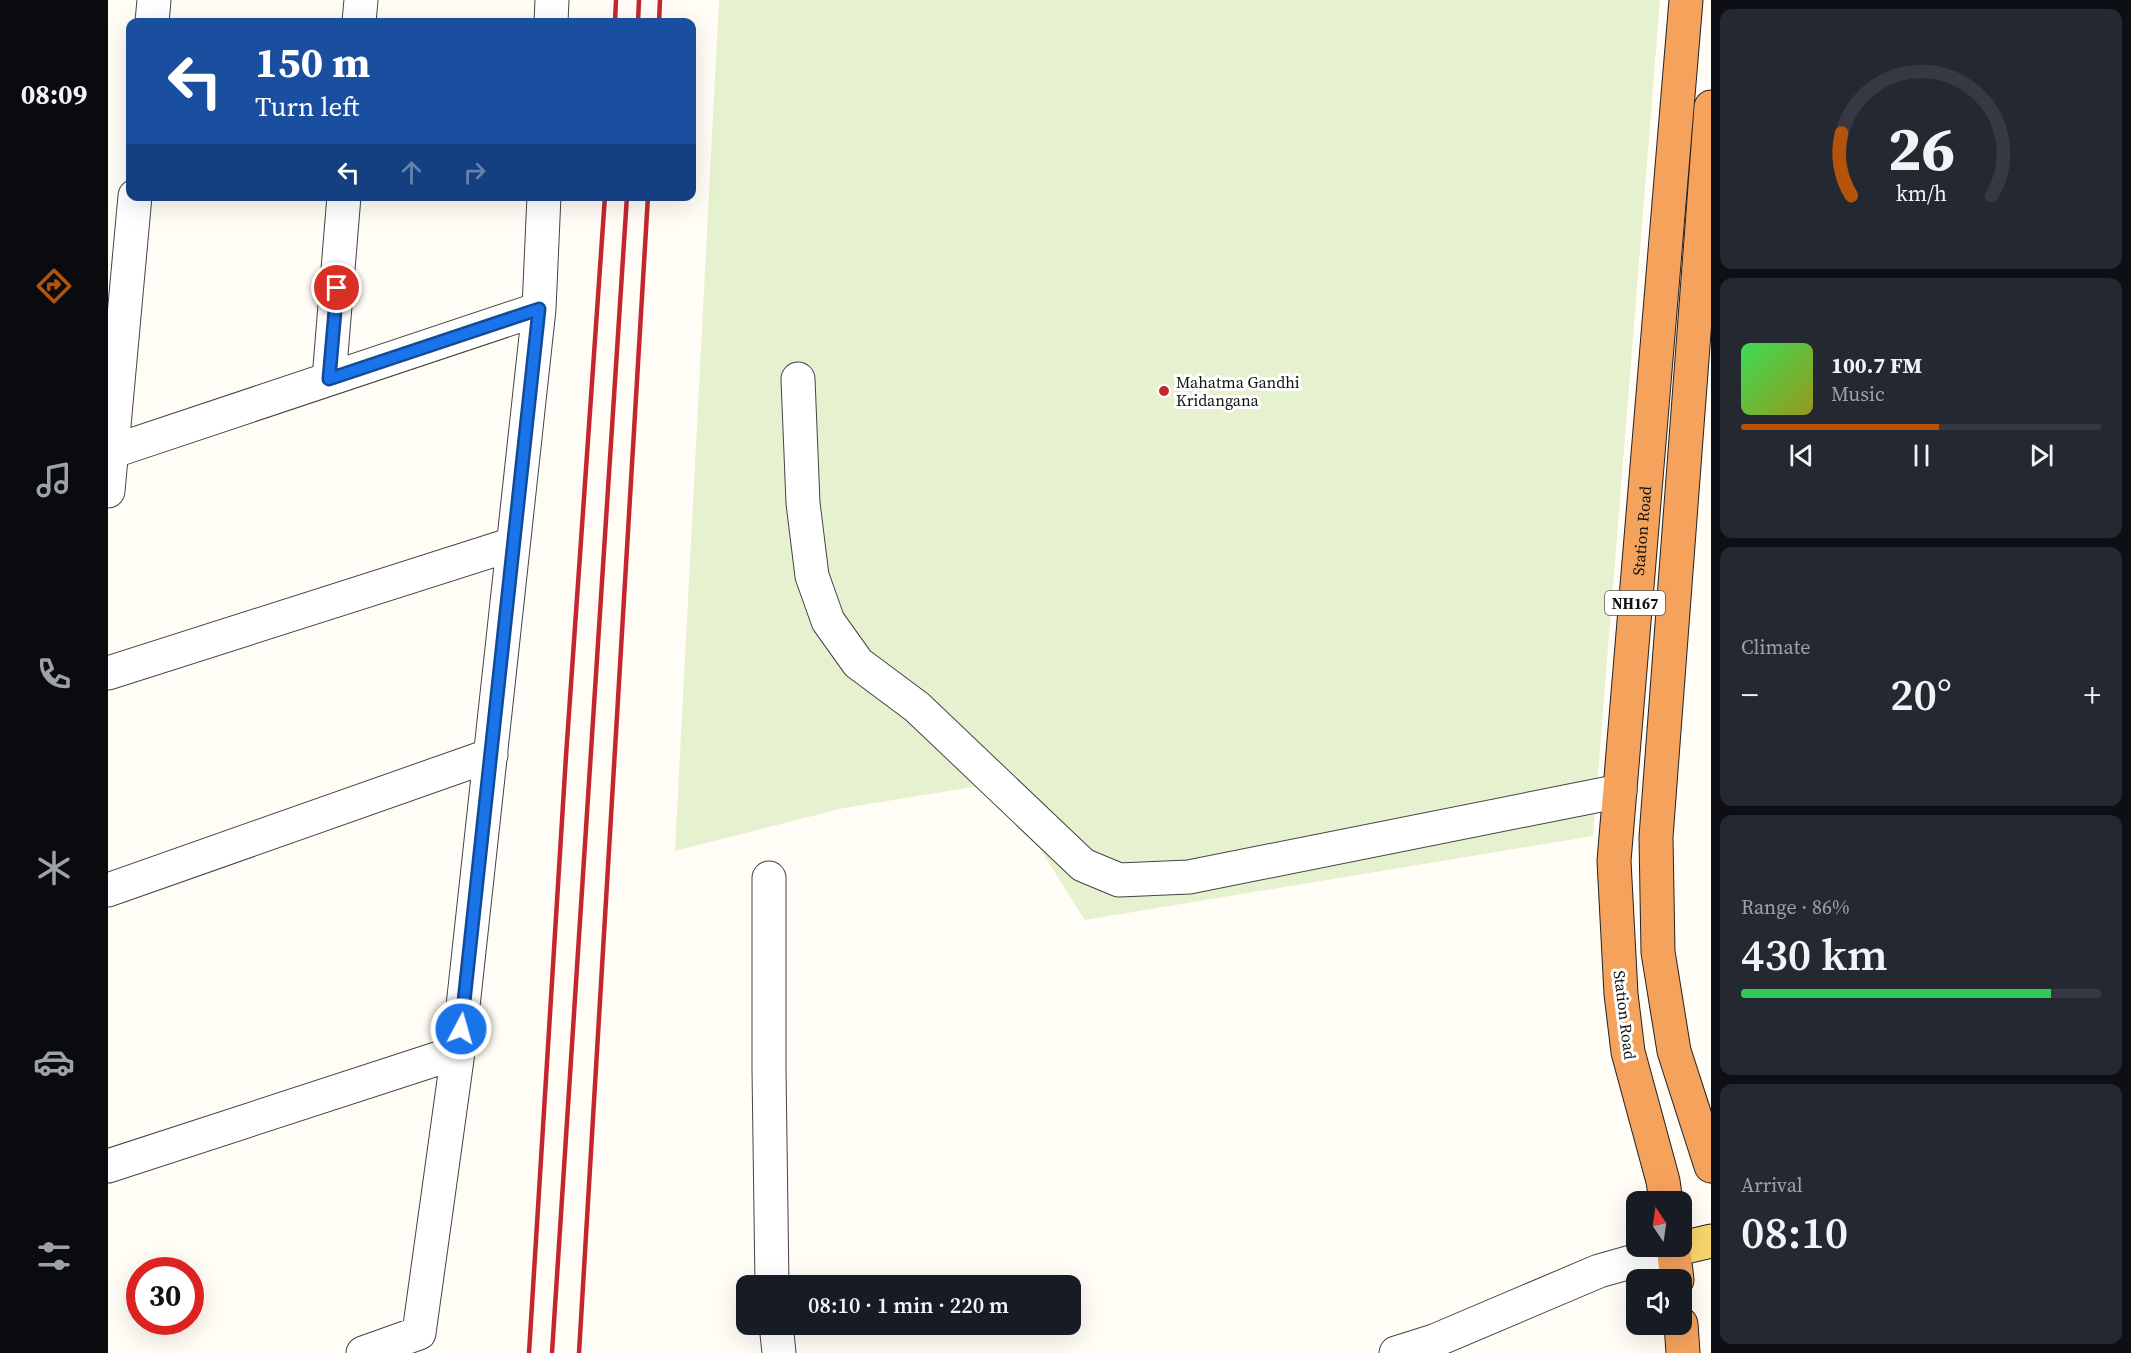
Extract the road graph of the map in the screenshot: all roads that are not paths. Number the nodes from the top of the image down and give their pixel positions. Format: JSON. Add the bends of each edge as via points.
{"nodes":[{"id":1,"x":154,"y":0,"type":"edge"},
{"id":2,"x":361,"y":0,"type":"edge"},
{"id":3,"x":552,"y":0,"type":"edge"},
{"id":4,"x":1686,"y":0,"type":"edge"},
{"id":5,"x":152,"y":18,"type":"edge"},
{"id":6,"x":359,"y":18,"type":"edge"},
{"id":7,"x":551,"y":18,"type":"edge"},
{"id":8,"x":1711,"y":107,"type":"edge"},
{"id":9,"x":135,"y":201,"type":"edge"},
{"id":10,"x":345,"y":201,"type":"edge"},
{"id":11,"x":544,"y":201,"type":"edge"},
{"id":12,"x":539,"y":309,"type":"junction"},
{"id":13,"x":329,"y":379,"type":"junction"},
{"id":14,"x":798,"y":379,"type":"dead end"},
{"id":15,"x":110,"y":452,"type":"edge"},
{"id":16,"x":108,"y":491,"type":"edge"},
{"id":17,"x":513,"y":544,"type":"junction"},
{"id":18,"x":108,"y":673,"type":"edge"},
{"id":19,"x":490,"y":755,"type":"junction"},
{"id":20,"x":1620,"y":791,"type":"junction"},
{"id":21,"x":770,"y":878,"type":"dead end"},
{"id":22,"x":108,"y":890,"type":"edge"},
{"id":23,"x":458,"y":1052,"type":"junction"},
{"id":24,"x":108,"y":1166,"type":"edge"},
{"id":25,"x":1711,"y":1166,"type":"edge"},
{"id":26,"x":1664,"y":1191,"type":"edge"},
{"id":27,"x":1711,"y":1241,"type":"edge"},
{"id":28,"x":1674,"y":1259,"type":"edge"},
{"id":29,"x":772,"y":1275,"type":"edge"},
{"id":30,"x":778,"y":1335,"type":"edge"},
{"id":31,"x":1682,"y":1335,"type":"edge"},
{"id":32,"x":418,"y":1343,"type":"edge"},
{"id":33,"x":363,"y":1353,"type":"edge"},
{"id":34,"x":779,"y":1353,"type":"edge"},
{"id":35,"x":1396,"y":1353,"type":"edge"},
{"id":36,"x":1683,"y":1353,"type":"edge"}],
"edges":[{"from":1,"to":5,"type":"street"},
{"from":2,"to":6,"type":"street"},
{"from":3,"to":7,"type":"street"},
{"from":4,"to":20,"type":"highway","name":"Station Road","number":"NH167"},
{"from":8,"to":25,"type":"highway","number":"NH167","via":[[1656,837],[1658,952],[1674,1051]]},
{"from":9,"to":15,"type":"street"},
{"from":10,"to":13,"type":"street"},
{"from":11,"to":12,"type":"street"},
{"from":12,"to":13,"type":"street"},
{"from":12,"to":17,"type":"street"},
{"from":13,"to":15,"type":"street"},
{"from":14,"to":20,"type":"street","via":[[803,503],[812,576],[828,621],[858,663],[917,707],[1083,865],[1119,880],[1189,877]]},
{"from":15,"to":16,"type":"street"},
{"from":17,"to":18,"type":"street"},
{"from":17,"to":19,"type":"street"},
{"from":19,"to":22,"type":"street"},
{"from":19,"to":23,"type":"street"},
{"from":20,"to":26,"type":"highway","name":"Station Road","number":"NH167","via":[[1614,861],[1621,994],[1628,1052]]},
{"from":21,"to":29,"type":"street"},
{"from":23,"to":24,"type":"street"},
{"from":23,"to":32,"type":"street"},
{"from":27,"to":28,"type":"main road"},
{"from":28,"to":35,"type":"street","via":[[1599,1271],[1434,1341]]},
{"from":30,"to":34,"type":"street"},
{"from":31,"to":36,"type":"highway"},
{"from":32,"to":33,"type":"street"}]}
